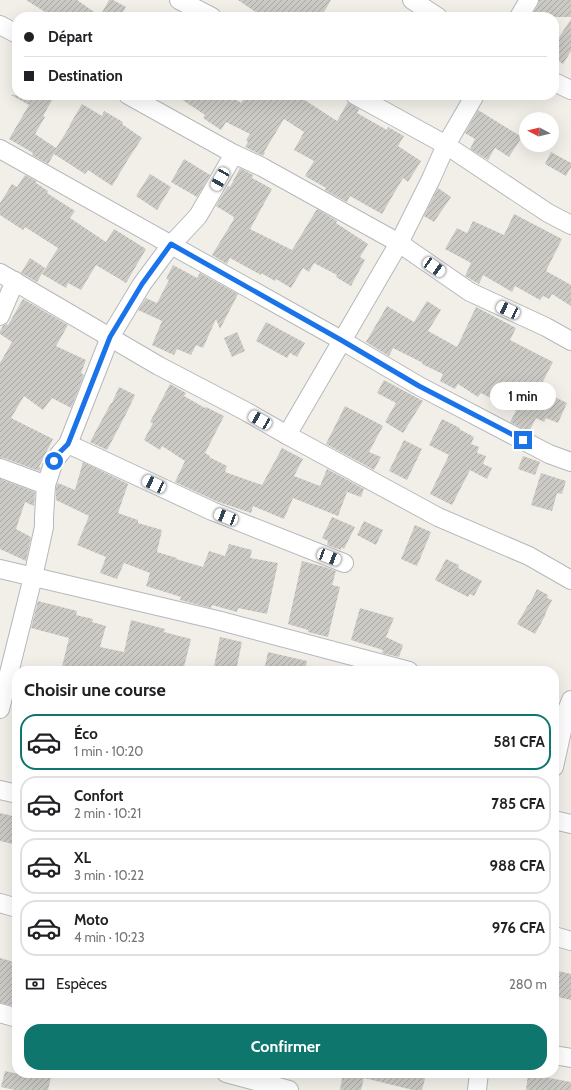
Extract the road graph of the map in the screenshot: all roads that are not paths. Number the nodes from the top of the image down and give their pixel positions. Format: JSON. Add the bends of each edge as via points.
{"nodes":[{"id":1,"x":179,"y":0,"type":"edge"},
{"id":2,"x":412,"y":0,"type":"edge"},
{"id":3,"x":529,"y":0,"type":"edge"},
{"id":4,"x":202,"y":12,"type":"edge"},
{"id":5,"x":430,"y":12,"type":"edge"},
{"id":6,"x":523,"y":12,"type":"edge"},
{"id":7,"x":0,"y":25,"type":"edge"},
{"id":8,"x":12,"y":31,"type":"edge"},
{"id":9,"x":559,"y":84,"type":"edge"},
{"id":10,"x":571,"y":90,"type":"edge"},
{"id":11,"x":137,"y":100,"type":"edge"},
{"id":12,"x":364,"y":100,"type":"edge"},
{"id":13,"x":472,"y":100,"type":"edge"},
{"id":14,"x":446,"y":145,"type":"junction"},
{"id":15,"x":0,"y":149,"type":"edge"},
{"id":16,"x":234,"y":154,"type":"junction"},
{"id":17,"x":571,"y":225,"type":"edge"},
{"id":18,"x":399,"y":242,"type":"junction"},
{"id":19,"x":171,"y":244,"type":"junction"},
{"id":20,"x":8,"y":277,"type":"edge"},
{"id":21,"x":0,"y":316,"type":"edge"},
{"id":22,"x":110,"y":337,"type":"junction"},
{"id":23,"x":341,"y":340,"type":"junction"},
{"id":24,"x":571,"y":341,"type":"edge"},
{"id":25,"x":287,"y":435,"type":"junction"},
{"id":26,"x":68,"y":444,"type":"junction"},
{"id":27,"x":571,"y":462,"type":"edge"},
{"id":28,"x":0,"y":468,"type":"edge"},
{"id":29,"x":46,"y":485,"type":"junction"},
{"id":30,"x":344,"y":563,"type":"dead end"},
{"id":31,"x":0,"y":569,"type":"edge"},
{"id":32,"x":33,"y":578,"type":"junction"},
{"id":33,"x":571,"y":580,"type":"edge"},
{"id":34,"x":391,"y":666,"type":"edge"},
{"id":35,"x":8,"y":676,"type":"edge"},
{"id":36,"x":0,"y":709,"type":"edge"},
{"id":37,"x":566,"y":709,"type":"edge"},
{"id":38,"x":559,"y":743,"type":"edge"},
{"id":39,"x":0,"y":790,"type":"edge"},
{"id":40,"x":12,"y":793,"type":"edge"},
{"id":41,"x":559,"y":821,"type":"edge"},
{"id":42,"x":571,"y":824,"type":"edge"},
{"id":43,"x":0,"y":903,"type":"edge"},
{"id":44,"x":12,"y":907,"type":"edge"},
{"id":45,"x":559,"y":937,"type":"edge"},
{"id":46,"x":571,"y":941,"type":"edge"},
{"id":47,"x":0,"y":1013,"type":"edge"},
{"id":48,"x":12,"y":1017,"type":"edge"},
{"id":49,"x":559,"y":1056,"type":"edge"},
{"id":50,"x":571,"y":1058,"type":"edge"},
{"id":51,"x":245,"y":1078,"type":"edge"},
{"id":52,"x":479,"y":1078,"type":"edge"},
{"id":53,"x":289,"y":1090,"type":"edge"},
{"id":54,"x":477,"y":1090,"type":"edge"}],
"edges":[{"from":1,"to":4,"type":"street"},
{"from":2,"to":5,"type":"street"},
{"from":3,"to":6,"type":"street"},
{"from":7,"to":8,"type":"street"},
{"from":9,"to":10,"type":"street"},
{"from":11,"to":16,"type":"street"},
{"from":12,"to":14,"type":"street"},
{"from":13,"to":14,"type":"street"},
{"from":14,"to":17,"type":"street","via":[[548,213]]},
{"from":14,"to":18,"type":"street"},
{"from":15,"to":19,"type":"street"},
{"from":16,"to":18,"type":"street"},
{"from":16,"to":19,"type":"street","via":[[198,216]]},
{"from":18,"to":23,"type":"street"},
{"from":18,"to":24,"type":"street","via":[[470,292]]},
{"from":19,"to":22,"type":"street","via":[[142,284]]},
{"from":19,"to":23,"type":"street"},
{"from":20,"to":21,"type":"street"},
{"from":20,"to":22,"type":"street"},
{"from":22,"to":25,"type":"street"},
{"from":22,"to":26,"type":"street"},
{"from":23,"to":25,"type":"street"},
{"from":23,"to":27,"type":"street","via":[[419,386],[549,454]]},
{"from":25,"to":33,"type":"street","via":[[438,517],[529,556]]},
{"from":26,"to":29,"type":"street","via":[[54,461]]},
{"from":26,"to":30,"type":"street","via":[[212,512]]},
{"from":28,"to":29,"type":"street"},
{"from":29,"to":32,"type":"street","via":[[44,527]]},
{"from":31,"to":32,"type":"street"},
{"from":32,"to":34,"type":"street","via":[[217,620]]},
{"from":32,"to":35,"type":"street"},
{"from":35,"to":36,"type":"street"},
{"from":37,"to":38,"type":"street"},
{"from":39,"to":40,"type":"street"},
{"from":41,"to":42,"type":"street"},
{"from":43,"to":44,"type":"street"},
{"from":45,"to":46,"type":"street"},
{"from":47,"to":48,"type":"street"},
{"from":49,"to":50,"type":"street"},
{"from":51,"to":53,"type":"street"},
{"from":52,"to":54,"type":"street"}]}
